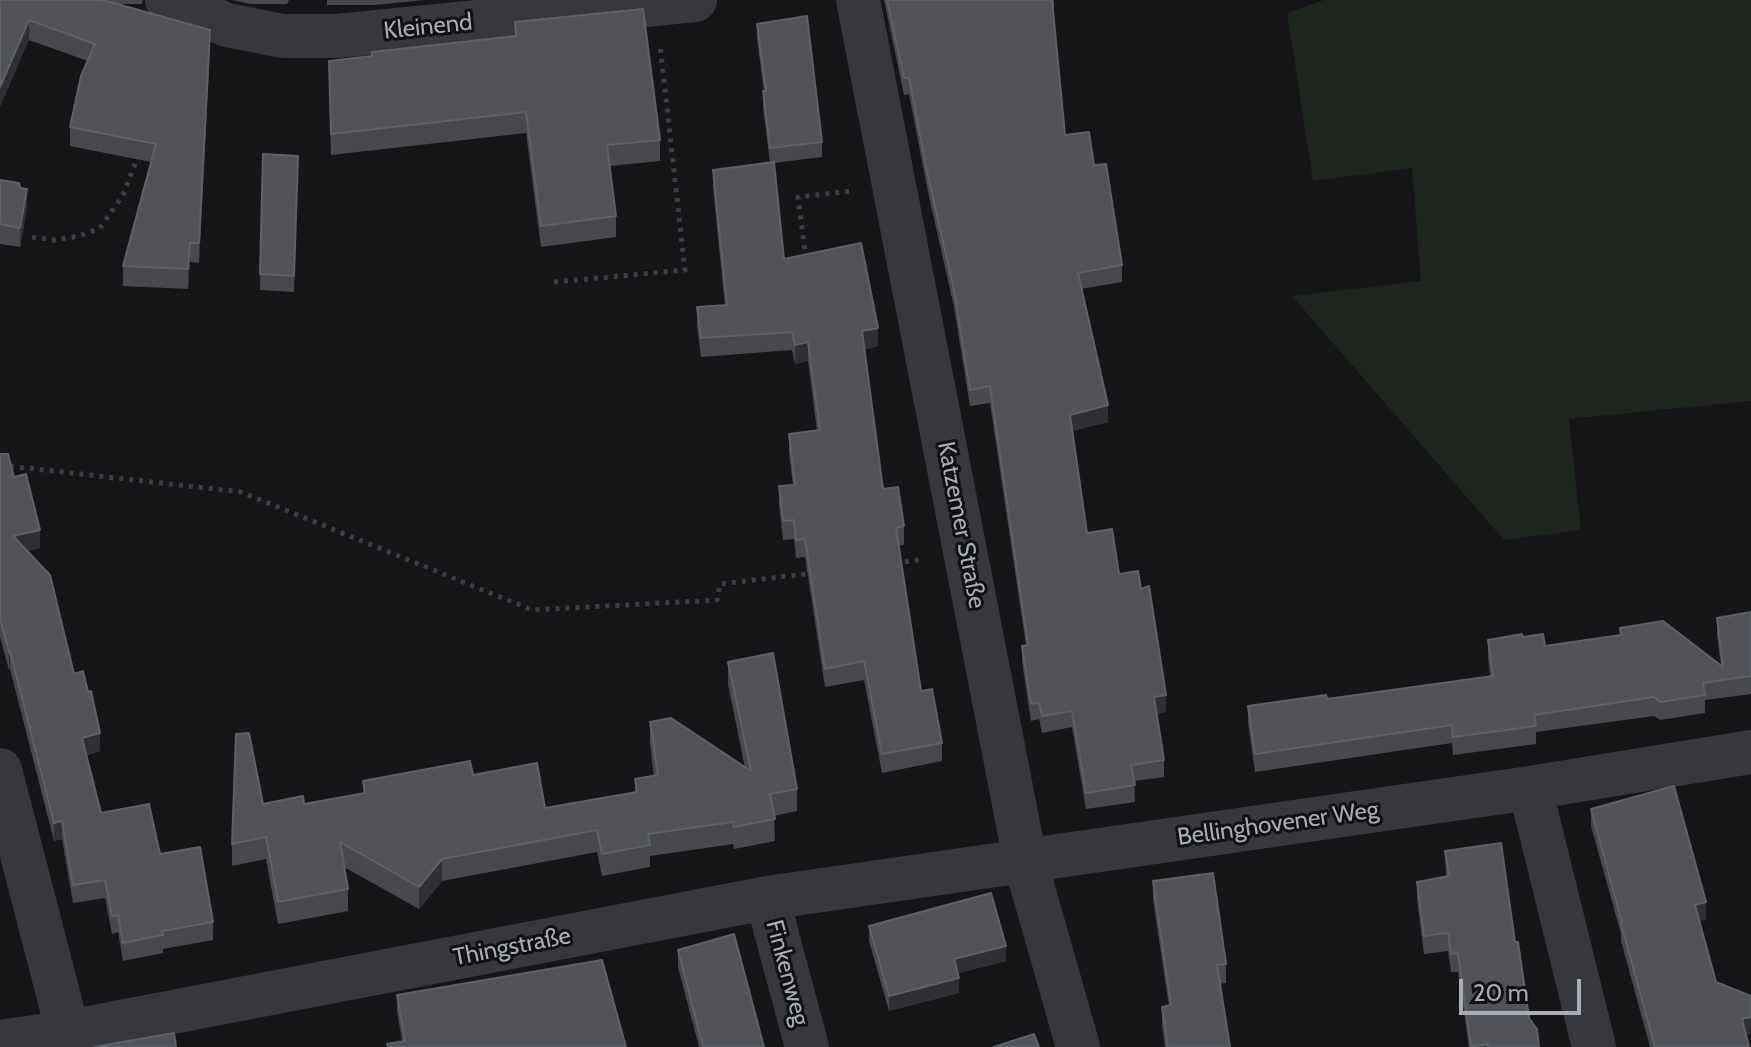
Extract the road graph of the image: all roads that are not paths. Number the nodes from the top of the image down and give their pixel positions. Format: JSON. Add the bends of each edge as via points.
{"nodes":[{"id":1,"x":167,"y":0,"type":"edge"},
{"id":2,"x":858,"y":0,"type":"edge"},
{"id":3,"x":675,"y":2,"type":"edge"},
{"id":4,"x":1751,"y":752,"type":"edge"},
{"id":5,"x":0,"y":770,"type":"edge"},
{"id":6,"x":1530,"y":788,"type":"junction"},
{"id":7,"x":1025,"y":860,"type":"junction"},
{"id":8,"x":767,"y":898,"type":"junction"},
{"id":9,"x":68,"y":1032,"type":"junction"},
{"id":10,"x":0,"y":1042,"type":"edge"},
{"id":11,"x":807,"y":1047,"type":"edge"},
{"id":12,"x":1078,"y":1047,"type":"edge"},
{"id":13,"x":1594,"y":1047,"type":"edge"}],
"edges":[{"from":1,"to":3,"type":"street","name":"Kleinend","via":[[227,25],[283,36],[337,36]]},
{"from":2,"to":7,"type":"street","name":"Katzemer Straße"},
{"from":4,"to":6,"type":"street","name":"Bellinghovener Weg"},
{"from":5,"to":9,"type":"street"},
{"from":6,"to":7,"type":"street","name":"Bellinghovener Weg"},
{"from":6,"to":13,"type":"street"},
{"from":7,"to":8,"type":"street","name":"Thingstraße"},
{"from":7,"to":12,"type":"street","name":"Katzemer Straße"},
{"from":8,"to":9,"type":"street","name":"Thingstraße"},
{"from":8,"to":11,"type":"street","name":"Finkenweg"},
{"from":9,"to":10,"type":"street","name":"Thingstraße"}]}
